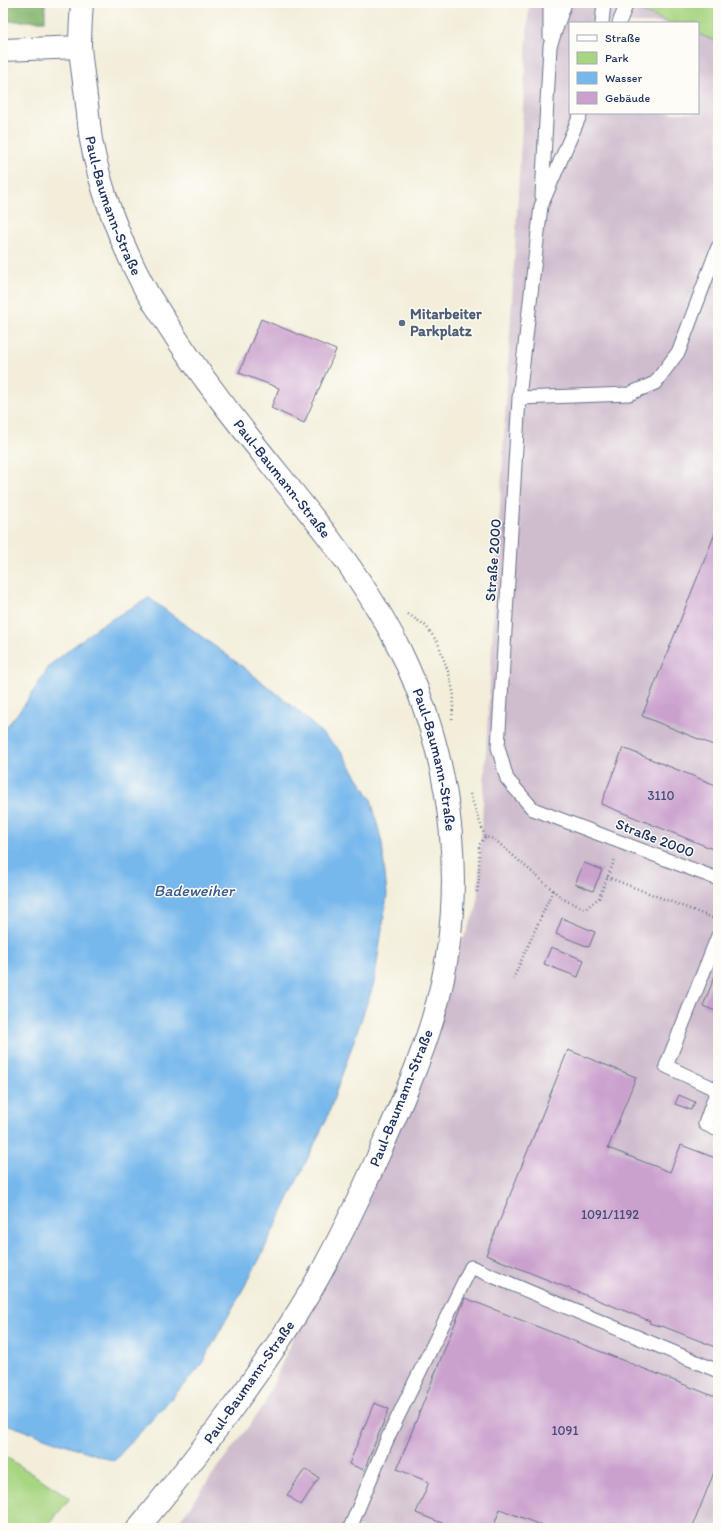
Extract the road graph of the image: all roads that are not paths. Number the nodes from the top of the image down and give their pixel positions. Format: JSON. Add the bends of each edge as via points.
{"nodes":[{"id":1,"x":82,"y":3,"type":"edge"},
{"id":2,"x":550,"y":3,"type":"edge"},
{"id":3,"x":556,"y":3,"type":"edge"},
{"id":4,"x":565,"y":3,"type":"edge"},
{"id":5,"x":604,"y":3,"type":"edge"},
{"id":6,"x":626,"y":5,"type":"edge"},
{"id":7,"x":602,"y":22,"type":"edge"},
{"id":8,"x":620,"y":22,"type":"edge"},
{"id":9,"x":550,"y":46,"type":"junction"},
{"id":10,"x":80,"y":47,"type":"junction"},
{"id":11,"x":3,"y":50,"type":"edge"},
{"id":12,"x":581,"y":114,"type":"edge"},
{"id":13,"x":541,"y":206,"type":"junction"},
{"id":14,"x":718,"y":246,"type":"edge"},
{"id":15,"x":519,"y":398,"type":"junction"},
{"id":16,"x":718,"y":879,"type":"edge"},
{"id":17,"x":718,"y":936,"type":"edge"},
{"id":18,"x":718,"y":1130,"type":"edge"},
{"id":19,"x":718,"y":1371,"type":"edge"},
{"id":20,"x":138,"y":1528,"type":"edge"},
{"id":21,"x":350,"y":1528,"type":"edge"}],
"edges":[{"from":1,"to":10,"type":"main road","name":"Paul-Baumann-Straße"},
{"from":2,"to":9,"type":"lane"},
{"from":3,"to":9,"type":"lane"},
{"from":4,"to":9,"type":"lane"},
{"from":5,"to":7,"type":"lane"},
{"from":6,"to":8,"type":"lane"},
{"from":9,"to":13,"type":"lane"},
{"from":10,"to":11,"type":"main road"},
{"from":10,"to":20,"type":"main road","name":"Paul-Baumann-Straße","via":[[92,142],[105,194],[121,240],[143,286],[183,349],[353,570],[388,629],[413,679],[425,711],[447,799],[452,844],[450,934],[436,1005],[417,1066],[367,1180],[332,1253],[248,1389]]},
{"from":12,"to":13,"type":"lane","name":"Straße 2000"},
{"from":13,"to":15,"type":"lane","name":"Straße 2000"},
{"from":14,"to":15,"type":"lane","via":[[679,351],[655,383],[629,394]]},
{"from":15,"to":16,"type":"lane","name":"Straße 2000","via":[[498,747],[508,778],[533,809]]},
{"from":17,"to":18,"type":"lane","via":[[666,1066],[717,1090],[705,1124]]},
{"from":19,"to":21,"type":"lane","via":[[471,1267],[389,1435]]}]}
